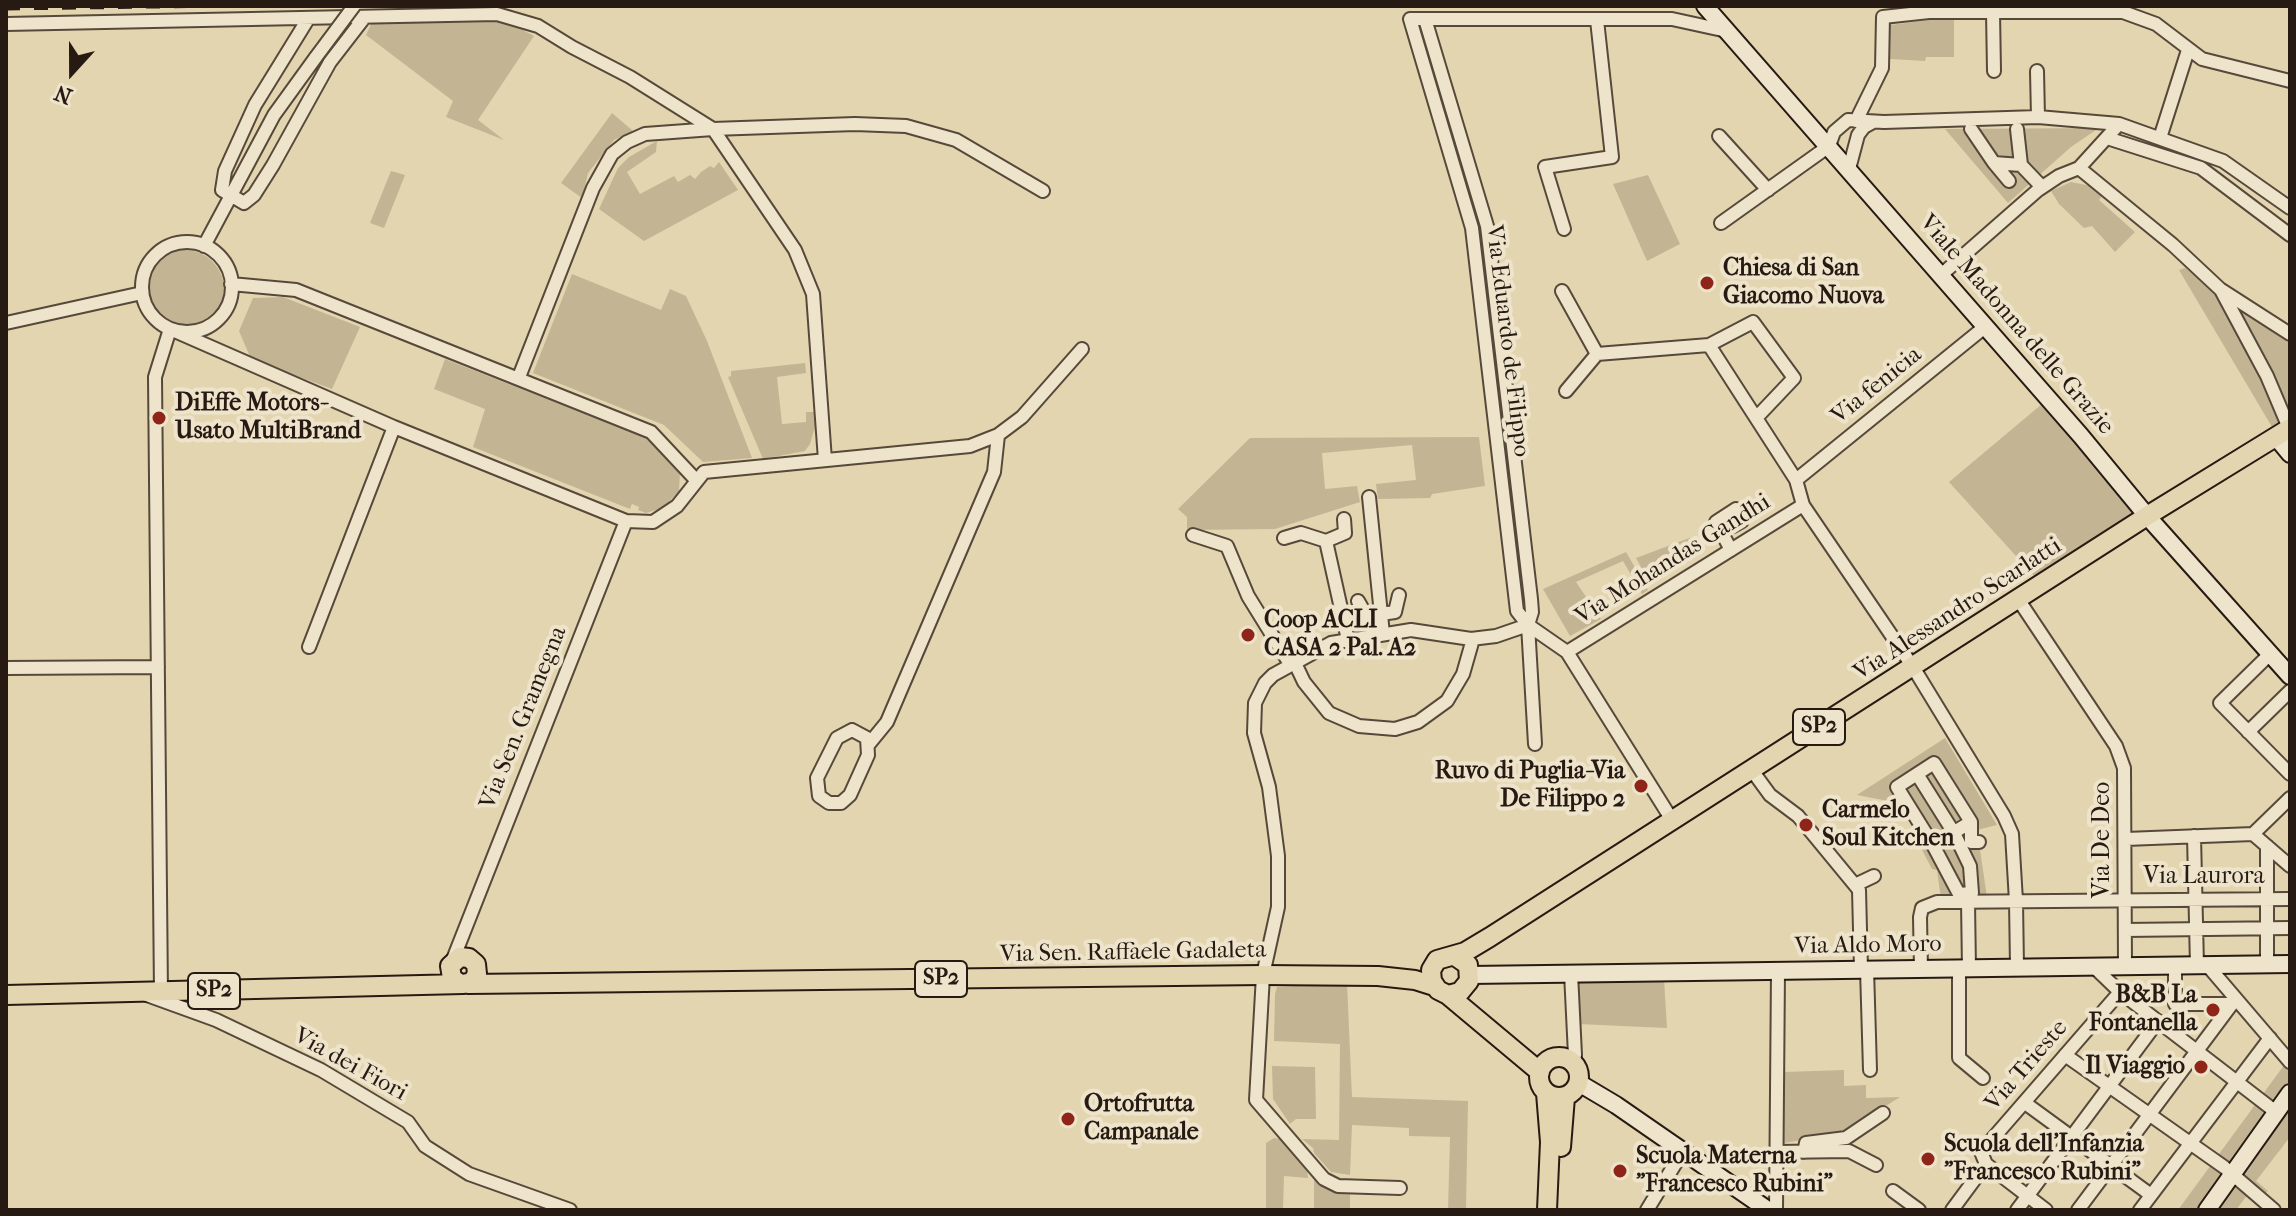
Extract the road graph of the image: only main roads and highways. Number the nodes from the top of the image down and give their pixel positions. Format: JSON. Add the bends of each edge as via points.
{"nodes":[{"id":1,"x":2285,"y":431,"type":"edge"},
{"id":2,"x":1490,"y":937,"type":"junction"},
{"id":3,"x":1455,"y":956,"type":"junction"},
{"id":4,"x":1433,"y":965,"type":"junction"},
{"id":5,"x":1378,"y":976,"type":"junction"},
{"id":6,"x":1457,"y":983,"type":"junction"},
{"id":7,"x":6,"y":995,"type":"edge"},
{"id":8,"x":1545,"y":1065,"type":"junction"},
{"id":9,"x":1546,"y":1093,"type":"junction"},
{"id":10,"x":1565,"y":1097,"type":"junction"},
{"id":11,"x":1547,"y":1210,"type":"edge"},
{"id":12,"x":1557,"y":1210,"type":"edge"}],
"edges":[{"from":1,"to":2,"type":"main road","name":"Via Alessandro Scarlatti","number":"SP2"},
{"from":2,"to":3,"type":"main road","name":"Via Alessandro Scarlatti","number":"SP2"},
{"from":2,"to":6,"type":"main road","name":"Via Alessandro Scarlatti","number":"SP2"},
{"from":3,"to":4,"type":"main road","name":"Via Alessandro Scarlatti"},
{"from":3,"to":6,"type":"main road","via":[[1464,961]]},
{"from":4,"to":5,"type":"main road","name":"Via Sen. Raffaele Gadaleta","number":"SP2"},
{"from":4,"to":6,"type":"main road","via":[[1431,976]]},
{"from":5,"to":6,"type":"main road","name":"Via Sen. Raffaele Gadaleta","number":"SP2"},
{"from":5,"to":7,"type":"main road","name":"Via Sen. Raffaele Gadaleta","number":"SP2","via":[[504,984],[463,971],[422,985]]},
{"from":6,"to":8,"type":"main road"},
{"from":8,"to":9,"type":"main road","via":[[1540,1083]]},
{"from":8,"to":10,"type":"main road","via":[[1562,1057],[1573,1062],[1579,1083]]},
{"from":9,"to":10,"type":"main road"},
{"from":9,"to":11,"type":"main road"},
{"from":10,"to":12,"type":"main road"}]}
